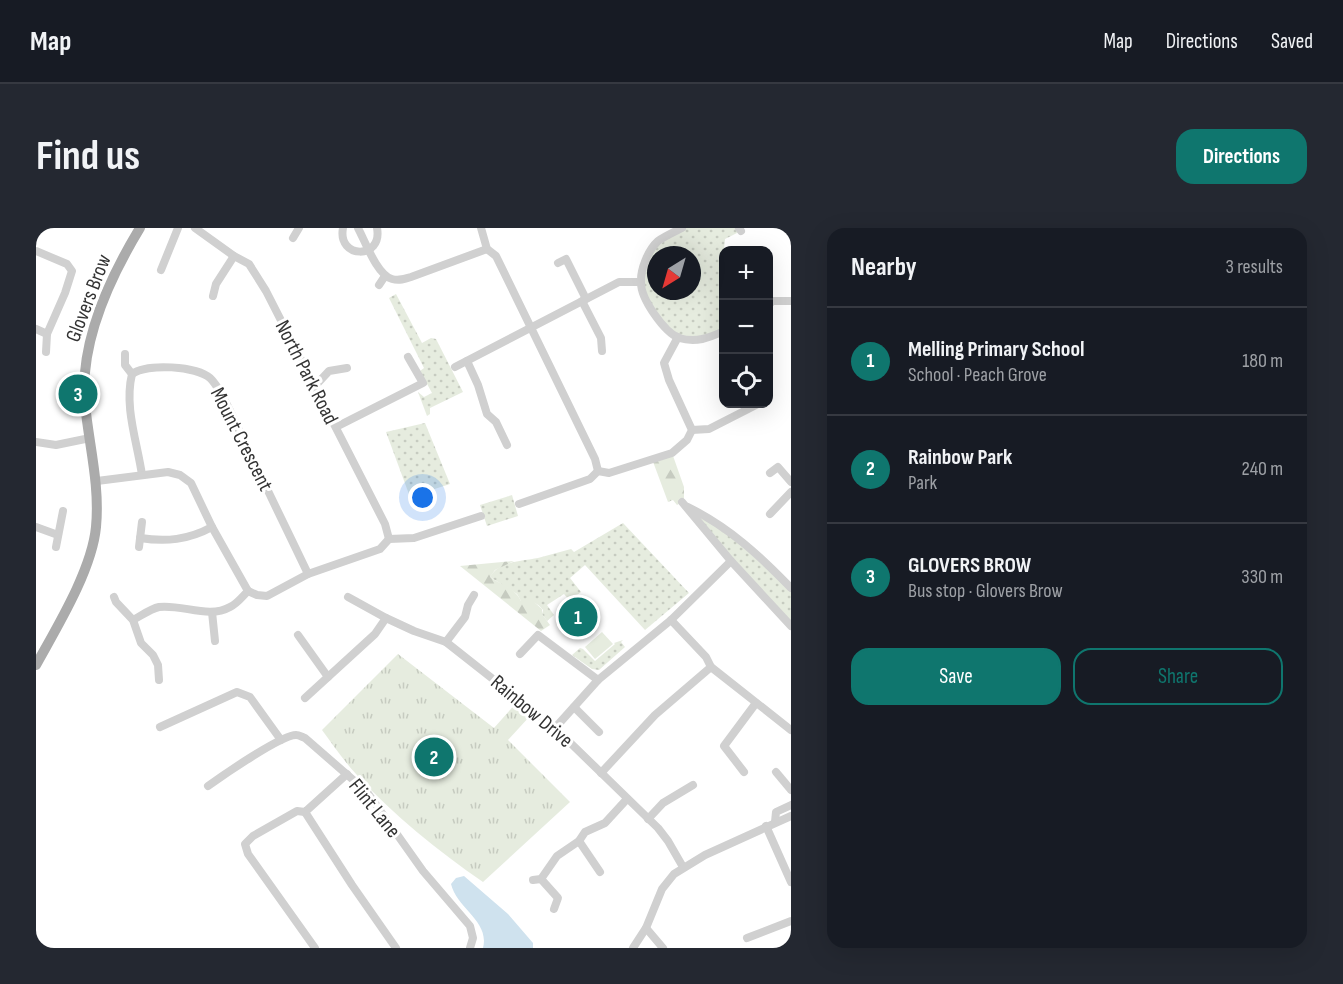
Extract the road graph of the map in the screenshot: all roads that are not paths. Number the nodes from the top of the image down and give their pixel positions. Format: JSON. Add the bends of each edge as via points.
{"nodes":[{"id":1,"x":141,"y":228,"type":"edge"},
{"id":2,"x":177,"y":228,"type":"edge"},
{"id":3,"x":195,"y":228,"type":"edge"},
{"id":4,"x":299,"y":228,"type":"edge"},
{"id":5,"x":343,"y":228,"type":"edge"},
{"id":6,"x":358,"y":228,"type":"edge"},
{"id":7,"x":377,"y":228,"type":"edge"},
{"id":8,"x":481,"y":228,"type":"edge"},
{"id":9,"x":676,"y":229,"type":"edge"},
{"id":10,"x":293,"y":238,"type":"dead end"},
{"id":11,"x":369,"y":249,"type":"junction"},
{"id":12,"x":487,"y":249,"type":"junction"},
{"id":13,"x":36,"y":251,"type":"edge"},
{"id":14,"x":234,"y":256,"type":"junction"},
{"id":15,"x":558,"y":263,"type":"dead end"},
{"id":16,"x":161,"y":270,"type":"dead end"},
{"id":17,"x":385,"y":276,"type":"junction"},
{"id":18,"x":640,"y":282,"type":"junction"},
{"id":19,"x":380,"y":285,"type":"dead end"},
{"id":20,"x":213,"y":296,"type":"dead end"},
{"id":21,"x":584,"y":300,"type":"junction"},
{"id":22,"x":773,"y":301,"type":"edge"},
{"id":23,"x":791,"y":301,"type":"edge"},
{"id":24,"x":532,"y":327,"type":"junction"},
{"id":25,"x":36,"y":329,"type":"edge"},
{"id":26,"x":719,"y":333,"type":"edge"},
{"id":27,"x":46,"y":334,"type":"junction"},
{"id":28,"x":678,"y":337,"type":"junction"},
{"id":29,"x":602,"y":351,"type":"dead end"},
{"id":30,"x":46,"y":352,"type":"dead end"},
{"id":31,"x":125,"y":354,"type":"dead end"},
{"id":32,"x":408,"y":357,"type":"dead end"},
{"id":33,"x":466,"y":361,"type":"junction"},
{"id":34,"x":455,"y":367,"type":"dead end"},
{"id":35,"x":347,"y":368,"type":"dead end"},
{"id":36,"x":132,"y":374,"type":"junction"},
{"id":37,"x":315,"y":386,"type":"junction"},
{"id":38,"x":750,"y":408,"type":"edge"},
{"id":39,"x":336,"y":427,"type":"junction"},
{"id":40,"x":692,"y":430,"type":"junction"},
{"id":41,"x":90,"y":438,"type":"junction"},
{"id":42,"x":36,"y":442,"type":"edge"},
{"id":43,"x":507,"y":445,"type":"dead end"},
{"id":44,"x":598,"y":471,"type":"junction"},
{"id":45,"x":770,"y":473,"type":"dead end"},
{"id":46,"x":142,"y":475,"type":"junction"},
{"id":47,"x":97,"y":481,"type":"junction"},
{"id":48,"x":791,"y":482,"type":"edge"},
{"id":49,"x":791,"y":492,"type":"edge"},
{"id":50,"x":519,"y":504,"type":"dead end"},
{"id":51,"x":63,"y":511,"type":"dead end"},
{"id":52,"x":770,"y":514,"type":"dead end"},
{"id":53,"x":482,"y":516,"type":"dead end"},
{"id":54,"x":707,"y":516,"type":"junction"},
{"id":55,"x":142,"y":522,"type":"dead end"},
{"id":56,"x":699,"y":525,"type":"junction"},
{"id":57,"x":36,"y":527,"type":"edge"},
{"id":58,"x":212,"y":527,"type":"junction"},
{"id":59,"x":58,"y":535,"type":"junction"},
{"id":60,"x":389,"y":539,"type":"junction"},
{"id":61,"x":56,"y":547,"type":"dead end"},
{"id":62,"x":731,"y":561,"type":"junction"},
{"id":63,"x":308,"y":574,"type":"junction"},
{"id":64,"x":791,"y":588,"type":"edge"},
{"id":65,"x":248,"y":591,"type":"junction"},
{"id":66,"x":474,"y":595,"type":"dead end"},
{"id":67,"x":114,"y":597,"type":"dead end"},
{"id":68,"x":348,"y":597,"type":"dead end"},
{"id":69,"x":212,"y":612,"type":"junction"},
{"id":70,"x":386,"y":618,"type":"junction"},
{"id":71,"x":133,"y":620,"type":"junction"},
{"id":72,"x":671,"y":620,"type":"junction"},
{"id":73,"x":791,"y":626,"type":"edge"},
{"id":74,"x":298,"y":635,"type":"dead end"},
{"id":75,"x":215,"y":640,"type":"dead end"},
{"id":76,"x":446,"y":642,"type":"junction"},
{"id":77,"x":520,"y":654,"type":"dead end"},
{"id":78,"x":36,"y":665,"type":"edge"},
{"id":79,"x":711,"y":667,"type":"junction"},
{"id":80,"x":328,"y":677,"type":"junction"},
{"id":81,"x":159,"y":680,"type":"dead end"},
{"id":82,"x":598,"y":680,"type":"junction"},
{"id":83,"x":305,"y":698,"type":"dead end"},
{"id":84,"x":756,"y":703,"type":"junction"},
{"id":85,"x":574,"y":707,"type":"junction"},
{"id":86,"x":160,"y":727,"type":"dead end"},
{"id":87,"x":555,"y":728,"type":"junction"},
{"id":88,"x":791,"y":730,"type":"edge"},
{"id":89,"x":599,"y":732,"type":"dead end"},
{"id":90,"x":281,"y":740,"type":"junction"},
{"id":91,"x":744,"y":772,"type":"dead end"},
{"id":92,"x":776,"y":772,"type":"dead end"},
{"id":93,"x":601,"y":773,"type":"junction"},
{"id":94,"x":347,"y":774,"type":"junction"},
{"id":95,"x":693,"y":785,"type":"dead end"},
{"id":96,"x":208,"y":786,"type":"dead end"},
{"id":97,"x":791,"y":790,"type":"edge"},
{"id":98,"x":627,"y":799,"type":"junction"},
{"id":99,"x":791,"y":805,"type":"edge"},
{"id":100,"x":305,"y":812,"type":"junction"},
{"id":101,"x":791,"y":816,"type":"edge"},
{"id":102,"x":648,"y":819,"type":"junction"},
{"id":103,"x":775,"y":822,"type":"junction"},
{"id":104,"x":766,"y":826,"type":"junction"},
{"id":105,"x":579,"y":842,"type":"junction"},
{"id":106,"x":684,"y":867,"type":"junction"},
{"id":107,"x":600,"y":872,"type":"dead end"},
{"id":108,"x":791,"y":882,"type":"edge"},
{"id":109,"x":554,"y":909,"type":"dead end"},
{"id":110,"x":791,"y":921,"type":"edge"},
{"id":111,"x":646,"y":928,"type":"junction"},
{"id":112,"x":747,"y":938,"type":"dead end"},
{"id":113,"x":394,"y":947,"type":"edge"},
{"id":114,"x":315,"y":948,"type":"edge"},
{"id":115,"x":470,"y":948,"type":"edge"},
{"id":116,"x":633,"y":948,"type":"edge"},
{"id":117,"x":663,"y":948,"type":"edge"}],
"edges":[{"from":1,"to":41,"type":"main road","name":"Glovers Brow","via":[[110,288],[86,356],[84,385]]},
{"from":2,"to":16,"type":"street"},
{"from":3,"to":14,"type":"street","name":"North Park Road"},
{"from":4,"to":10,"type":"street"},
{"from":5,"to":11,"type":"street","via":[[343,240],[350,249]]},
{"from":6,"to":11,"type":"street"},
{"from":7,"to":11,"type":"street","via":[[377,240]]},
{"from":8,"to":12,"type":"street"},
{"from":9,"to":18,"type":"street","via":[[657,242],[647,256]]},
{"from":11,"to":17,"type":"street"},
{"from":12,"to":17,"type":"street","via":[[401,280]]},
{"from":12,"to":24,"type":"street","via":[[496,255]]},
{"from":13,"to":27,"type":"street","via":[[68,264],[72,271]]},
{"from":14,"to":20,"type":"street"},
{"from":14,"to":37,"type":"street","name":"North Park Road","via":[[249,264],[266,291]]},
{"from":15,"to":21,"type":"street","via":[[566,259]]},
{"from":17,"to":19,"type":"street"},
{"from":18,"to":21,"type":"street","via":[[619,282]]},
{"from":18,"to":28,"type":"street","via":[[657,317]]},
{"from":21,"to":24,"type":"street"},
{"from":21,"to":29,"type":"street","via":[[601,338]]},
{"from":22,"to":23,"type":"street"},
{"from":24,"to":33,"type":"street"},
{"from":24,"to":44,"type":"street"},
{"from":25,"to":27,"type":"street"},
{"from":26,"to":28,"type":"street","via":[[706,339]]},
{"from":27,"to":30,"type":"street"},
{"from":28,"to":40,"type":"street","via":[[664,363]]},
{"from":31,"to":36,"type":"street","via":[[125,365]]},
{"from":32,"to":39,"type":"street","via":[[423,383]]},
{"from":33,"to":34,"type":"street"},
{"from":33,"to":43,"type":"street","via":[[487,414],[496,422]]},
{"from":35,"to":37,"type":"street","via":[[329,371]]},
{"from":36,"to":46,"type":"street","via":[[130,416]]},
{"from":36,"to":63,"type":"street","name":"Mount Crescent","via":[[142,368],[192,369],[212,380]]},
{"from":37,"to":39,"type":"street","name":"North Park Road"},
{"from":38,"to":40,"type":"street","via":[[709,429]]},
{"from":39,"to":60,"type":"street","name":"North Park Road"},
{"from":40,"to":44,"type":"street","via":[[687,441],[672,453],[609,473]]},
{"from":41,"to":42,"type":"street","via":[[56,445]]},
{"from":41,"to":47,"type":"main road","name":"Glovers Brow"},
{"from":44,"to":50,"type":"street","via":[[590,479]]},
{"from":45,"to":48,"type":"street","via":[[778,467]]},
{"from":46,"to":47,"type":"street"},
{"from":46,"to":58,"type":"street","via":[[168,472],[191,483]]},
{"from":47,"to":78,"type":"main road","name":"Glovers Brow","via":[[96,529],[85,570]]},
{"from":49,"to":52,"type":"street"},
{"from":51,"to":59,"type":"street"},
{"from":53,"to":60,"type":"street","via":[[414,538]]},
{"from":54,"to":56,"type":"street"},
{"from":54,"to":56,"type":"street","via":[[684,503]]},
{"from":54,"to":64,"type":"street","via":[[742,540]]},
{"from":55,"to":58,"type":"street","via":[[140,542],[184,538]]},
{"from":56,"to":62,"type":"street"},
{"from":57,"to":59,"type":"street"},
{"from":58,"to":65,"type":"street"},
{"from":59,"to":61,"type":"street"},
{"from":60,"to":63,"type":"street","via":[[380,549]]},
{"from":62,"to":72,"type":"street"},
{"from":62,"to":73,"type":"street"},
{"from":63,"to":65,"type":"street","via":[[267,596]]},
{"from":65,"to":69,"type":"street","via":[[230,607]]},
{"from":66,"to":76,"type":"street","via":[[465,617]]},
{"from":67,"to":71,"type":"street"},
{"from":68,"to":70,"type":"street","name":"Rainbow Drive"},
{"from":69,"to":71,"type":"street","via":[[157,608]]},
{"from":69,"to":75,"type":"street"},
{"from":70,"to":76,"type":"street","name":"Rainbow Drive"},
{"from":70,"to":80,"type":"street","via":[[375,634]]},
{"from":71,"to":81,"type":"street","via":[[141,643],[158,664]]},
{"from":72,"to":79,"type":"street"},
{"from":72,"to":82,"type":"street"},
{"from":74,"to":80,"type":"street"},
{"from":76,"to":87,"type":"street","name":"Rainbow Drive"},
{"from":77,"to":82,"type":"street","via":[[538,635]]},
{"from":79,"to":84,"type":"street"},
{"from":79,"to":93,"type":"street","via":[[655,715]]},
{"from":80,"to":83,"type":"street"},
{"from":82,"to":85,"type":"street"},
{"from":84,"to":88,"type":"street"},
{"from":84,"to":91,"type":"street","via":[[724,746]]},
{"from":85,"to":87,"type":"street"},
{"from":85,"to":89,"type":"street"},
{"from":86,"to":90,"type":"street","via":[[237,692],[250,697]]},
{"from":87,"to":93,"type":"street","name":"Rainbow Drive"},
{"from":90,"to":94,"type":"street","name":"Flint Lane","via":[[296,735],[305,738]]},
{"from":90,"to":96,"type":"street"},
{"from":92,"to":97,"type":"street"},
{"from":93,"to":98,"type":"street","name":"Rainbow Drive"},
{"from":94,"to":100,"type":"street"},
{"from":94,"to":115,"type":"street","name":"Flint Lane","via":[[367,792],[430,880],[470,926]]},
{"from":95,"to":102,"type":"street","via":[[663,803]]},
{"from":98,"to":102,"type":"street","name":"Rainbow Drive"},
{"from":98,"to":105,"type":"street","via":[[605,823],[585,832]]},
{"from":99,"to":103,"type":"street","via":[[776,812]]},
{"from":100,"to":113,"type":"street"},
{"from":100,"to":114,"type":"street","via":[[297,811],[245,844],[248,854]]},
{"from":101,"to":103,"type":"street"},
{"from":102,"to":106,"type":"street","name":"Rainbow Drive"},
{"from":103,"to":104,"type":"street"},
{"from":104,"to":106,"type":"street"},
{"from":104,"to":108,"type":"street"},
{"from":105,"to":107,"type":"street"},
{"from":105,"to":109,"type":"street","via":[[557,856],[537,879],[558,898]]},
{"from":106,"to":111,"type":"street","via":[[662,889]]},
{"from":110,"to":112,"type":"street"},
{"from":111,"to":116,"type":"street"},
{"from":111,"to":117,"type":"street"}]}
